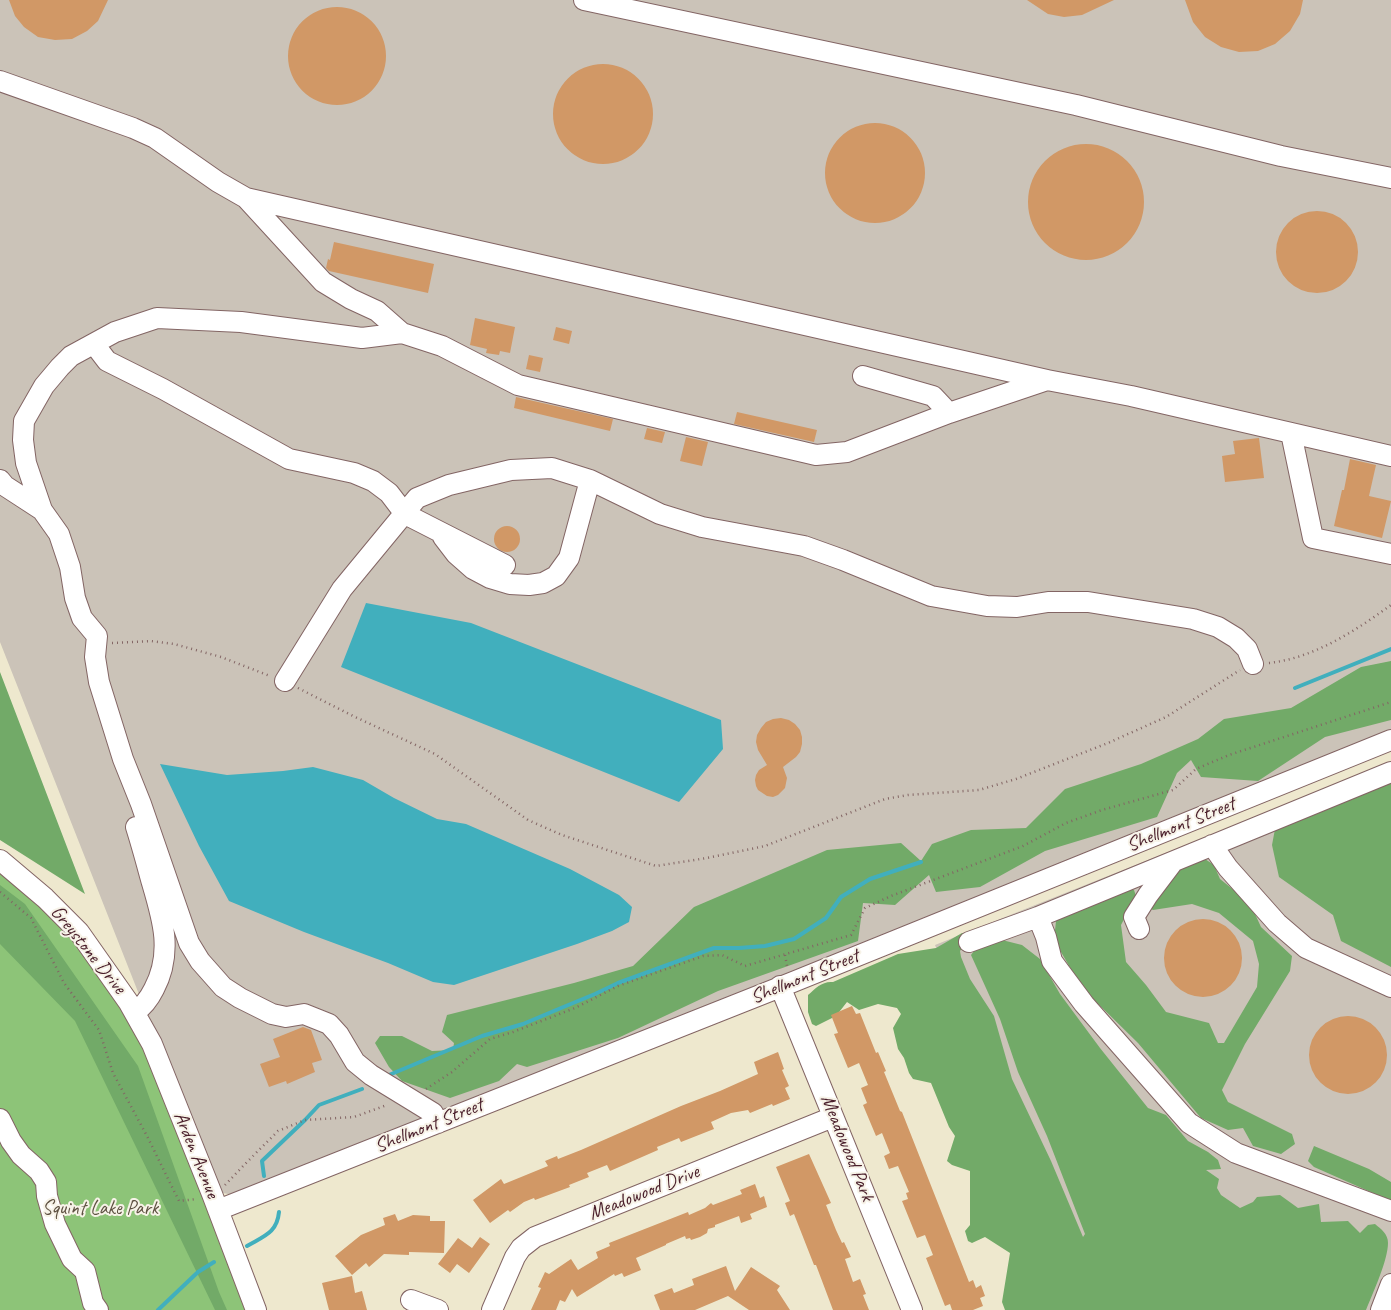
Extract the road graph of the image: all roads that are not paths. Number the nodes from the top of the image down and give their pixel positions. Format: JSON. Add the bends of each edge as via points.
{"nodes":[{"id":1,"x":584,"y":0,"type":"edge"},
{"id":2,"x":0,"y":81,"type":"edge"},
{"id":3,"x":1391,"y":178,"type":"edge"},
{"id":4,"x":246,"y":198,"type":"junction"},
{"id":5,"x":402,"y":333,"type":"junction"},
{"id":6,"x":94,"y":344,"type":"junction"},
{"id":7,"x":863,"y":376,"type":"dead end"},
{"id":8,"x":1047,"y":380,"type":"junction"},
{"id":9,"x":949,"y":413,"type":"junction"},
{"id":10,"x":1292,"y":433,"type":"junction"},
{"id":11,"x":1391,"y":456,"type":"edge"},
{"id":12,"x":0,"y":480,"type":"edge"},
{"id":13,"x":590,"y":480,"type":"junction"},
{"id":14,"x":42,"y":510,"type":"junction"},
{"id":15,"x":405,"y":514,"type":"junction"},
{"id":16,"x":439,"y":532,"type":"junction"},
{"id":17,"x":1391,"y":554,"type":"edge"},
{"id":18,"x":506,"y":565,"type":"dead end"},
{"id":19,"x":1253,"y":664,"type":"road end"},
{"id":20,"x":285,"y":681,"type":"road end"},
{"id":21,"x":1391,"y":740,"type":"edge"},
{"id":22,"x":122,"y":759,"type":"junction"},
{"id":23,"x":1391,"y":772,"type":"edge"},
{"id":24,"x":1212,"y":845,"type":"junction"},
{"id":25,"x":0,"y":860,"type":"edge"},
{"id":26,"x":1175,"y":861,"type":"junction"},
{"id":27,"x":1038,"y":917,"type":"junction"},
{"id":28,"x":1138,"y":929,"type":"dead end"},
{"id":29,"x":969,"y":942,"type":"dead end"},
{"id":30,"x":780,"y":986,"type":"junction"},
{"id":31,"x":1391,"y":987,"type":"edge"},
{"id":32,"x":132,"y":1008,"type":"junction"},
{"id":33,"x":833,"y":1116,"type":"junction"},
{"id":34,"x":0,"y":1119,"type":"edge"},
{"id":35,"x":438,"y":1123,"type":"junction"},
{"id":36,"x":219,"y":1200,"type":"junction"},
{"id":37,"x":1391,"y":1211,"type":"edge"},
{"id":38,"x":1391,"y":1284,"type":"edge"},
{"id":39,"x":411,"y":1300,"type":"dead end"},
{"id":40,"x":98,"y":1310,"type":"edge"},
{"id":41,"x":256,"y":1310,"type":"edge"},
{"id":42,"x":438,"y":1310,"type":"edge"},
{"id":43,"x":492,"y":1310,"type":"edge"},
{"id":44,"x":912,"y":1310,"type":"edge"},
{"id":45,"x":1381,"y":1310,"type":"edge"}],
"edges":[{"from":1,"to":3,"type":"street","via":[[1076,105],[1281,156]]},
{"from":2,"to":4,"type":"street","via":[[155,138]]},
{"from":4,"to":5,"type":"street","via":[[323,282],[377,311]]},
{"from":4,"to":8,"type":"street"},
{"from":5,"to":6,"type":"street","via":[[362,338],[240,322],[157,318],[115,332]]},
{"from":5,"to":9,"type":"street","via":[[442,346],[518,385],[816,455],[847,452]]},
{"from":6,"to":14,"type":"street","via":[[71,356],[60,367],[44,386],[24,421],[26,463]]},
{"from":6,"to":15,"type":"street","via":[[106,361],[163,388],[289,459],[354,473],[373,481],[389,493]]},
{"from":7,"to":9,"type":"street","via":[[933,396]]},
{"from":8,"to":9,"type":"street"},
{"from":8,"to":10,"type":"street"},
{"from":10,"to":11,"type":"street"},
{"from":10,"to":17,"type":"street","via":[[1313,538]]},
{"from":12,"to":14,"type":"street"},
{"from":13,"to":15,"type":"street","via":[[552,468],[511,470],[449,485],[417,498]]},
{"from":13,"to":16,"type":"street","via":[[569,558],[556,576],[543,583],[510,584],[490,578],[456,554]]},
{"from":13,"to":19,"type":"street","via":[[660,514],[702,527],[804,546],[931,596],[987,606],[1088,602],[1193,619],[1218,627],[1236,638],[1247,649]]},
{"from":14,"to":22,"type":"street","via":[[60,534],[70,567],[74,598],[82,618],[97,636],[95,657],[99,682]]},
{"from":15,"to":16,"type":"street"},
{"from":15,"to":20,"type":"street","via":[[342,589]]},
{"from":16,"to":18,"type":"street"},
{"from":21,"to":30,"type":"street","name":"Shellmont Street"},
{"from":22,"to":32,"type":"street","via":[[129,801],[162,915],[165,945],[157,983],[142,1007]]},
{"from":22,"to":35,"type":"street","via":[[142,804],[189,943],[211,975],[240,998],[272,1014],[286,1017],[304,1014],[329,1024],[356,1062],[433,1113]]},
{"from":23,"to":24,"type":"street"},
{"from":24,"to":26,"type":"street"},
{"from":24,"to":31,"type":"street","via":[[1277,923],[1306,948]]},
{"from":25,"to":32,"type":"street","name":"Greystone Drive","via":[[79,932]]},
{"from":26,"to":27,"type":"street"},
{"from":26,"to":28,"type":"street","via":[[1134,917]]},
{"from":27,"to":29,"type":"street"},
{"from":27,"to":37,"type":"street","via":[[1052,961],[1084,1004],[1189,1122],[1236,1153]]},
{"from":30,"to":33,"type":"street","name":"Meadowood Park"},
{"from":30,"to":35,"type":"street","name":"Shellmont Street"},
{"from":32,"to":36,"type":"street","name":"Arden Avenue","via":[[152,1044]]},
{"from":33,"to":43,"type":"street","name":"Meadowood Drive","via":[[535,1237],[515,1257]]},
{"from":33,"to":44,"type":"street","name":"Meadowood Park"},
{"from":34,"to":40,"type":"street","via":[[21,1155],[46,1182],[46,1196],[55,1224],[72,1259],[85,1272]]},
{"from":35,"to":36,"type":"street","name":"Shellmont Street"},
{"from":36,"to":41,"type":"street","name":"Arden Avenue"},
{"from":38,"to":45,"type":"street"},
{"from":39,"to":42,"type":"street"}]}
